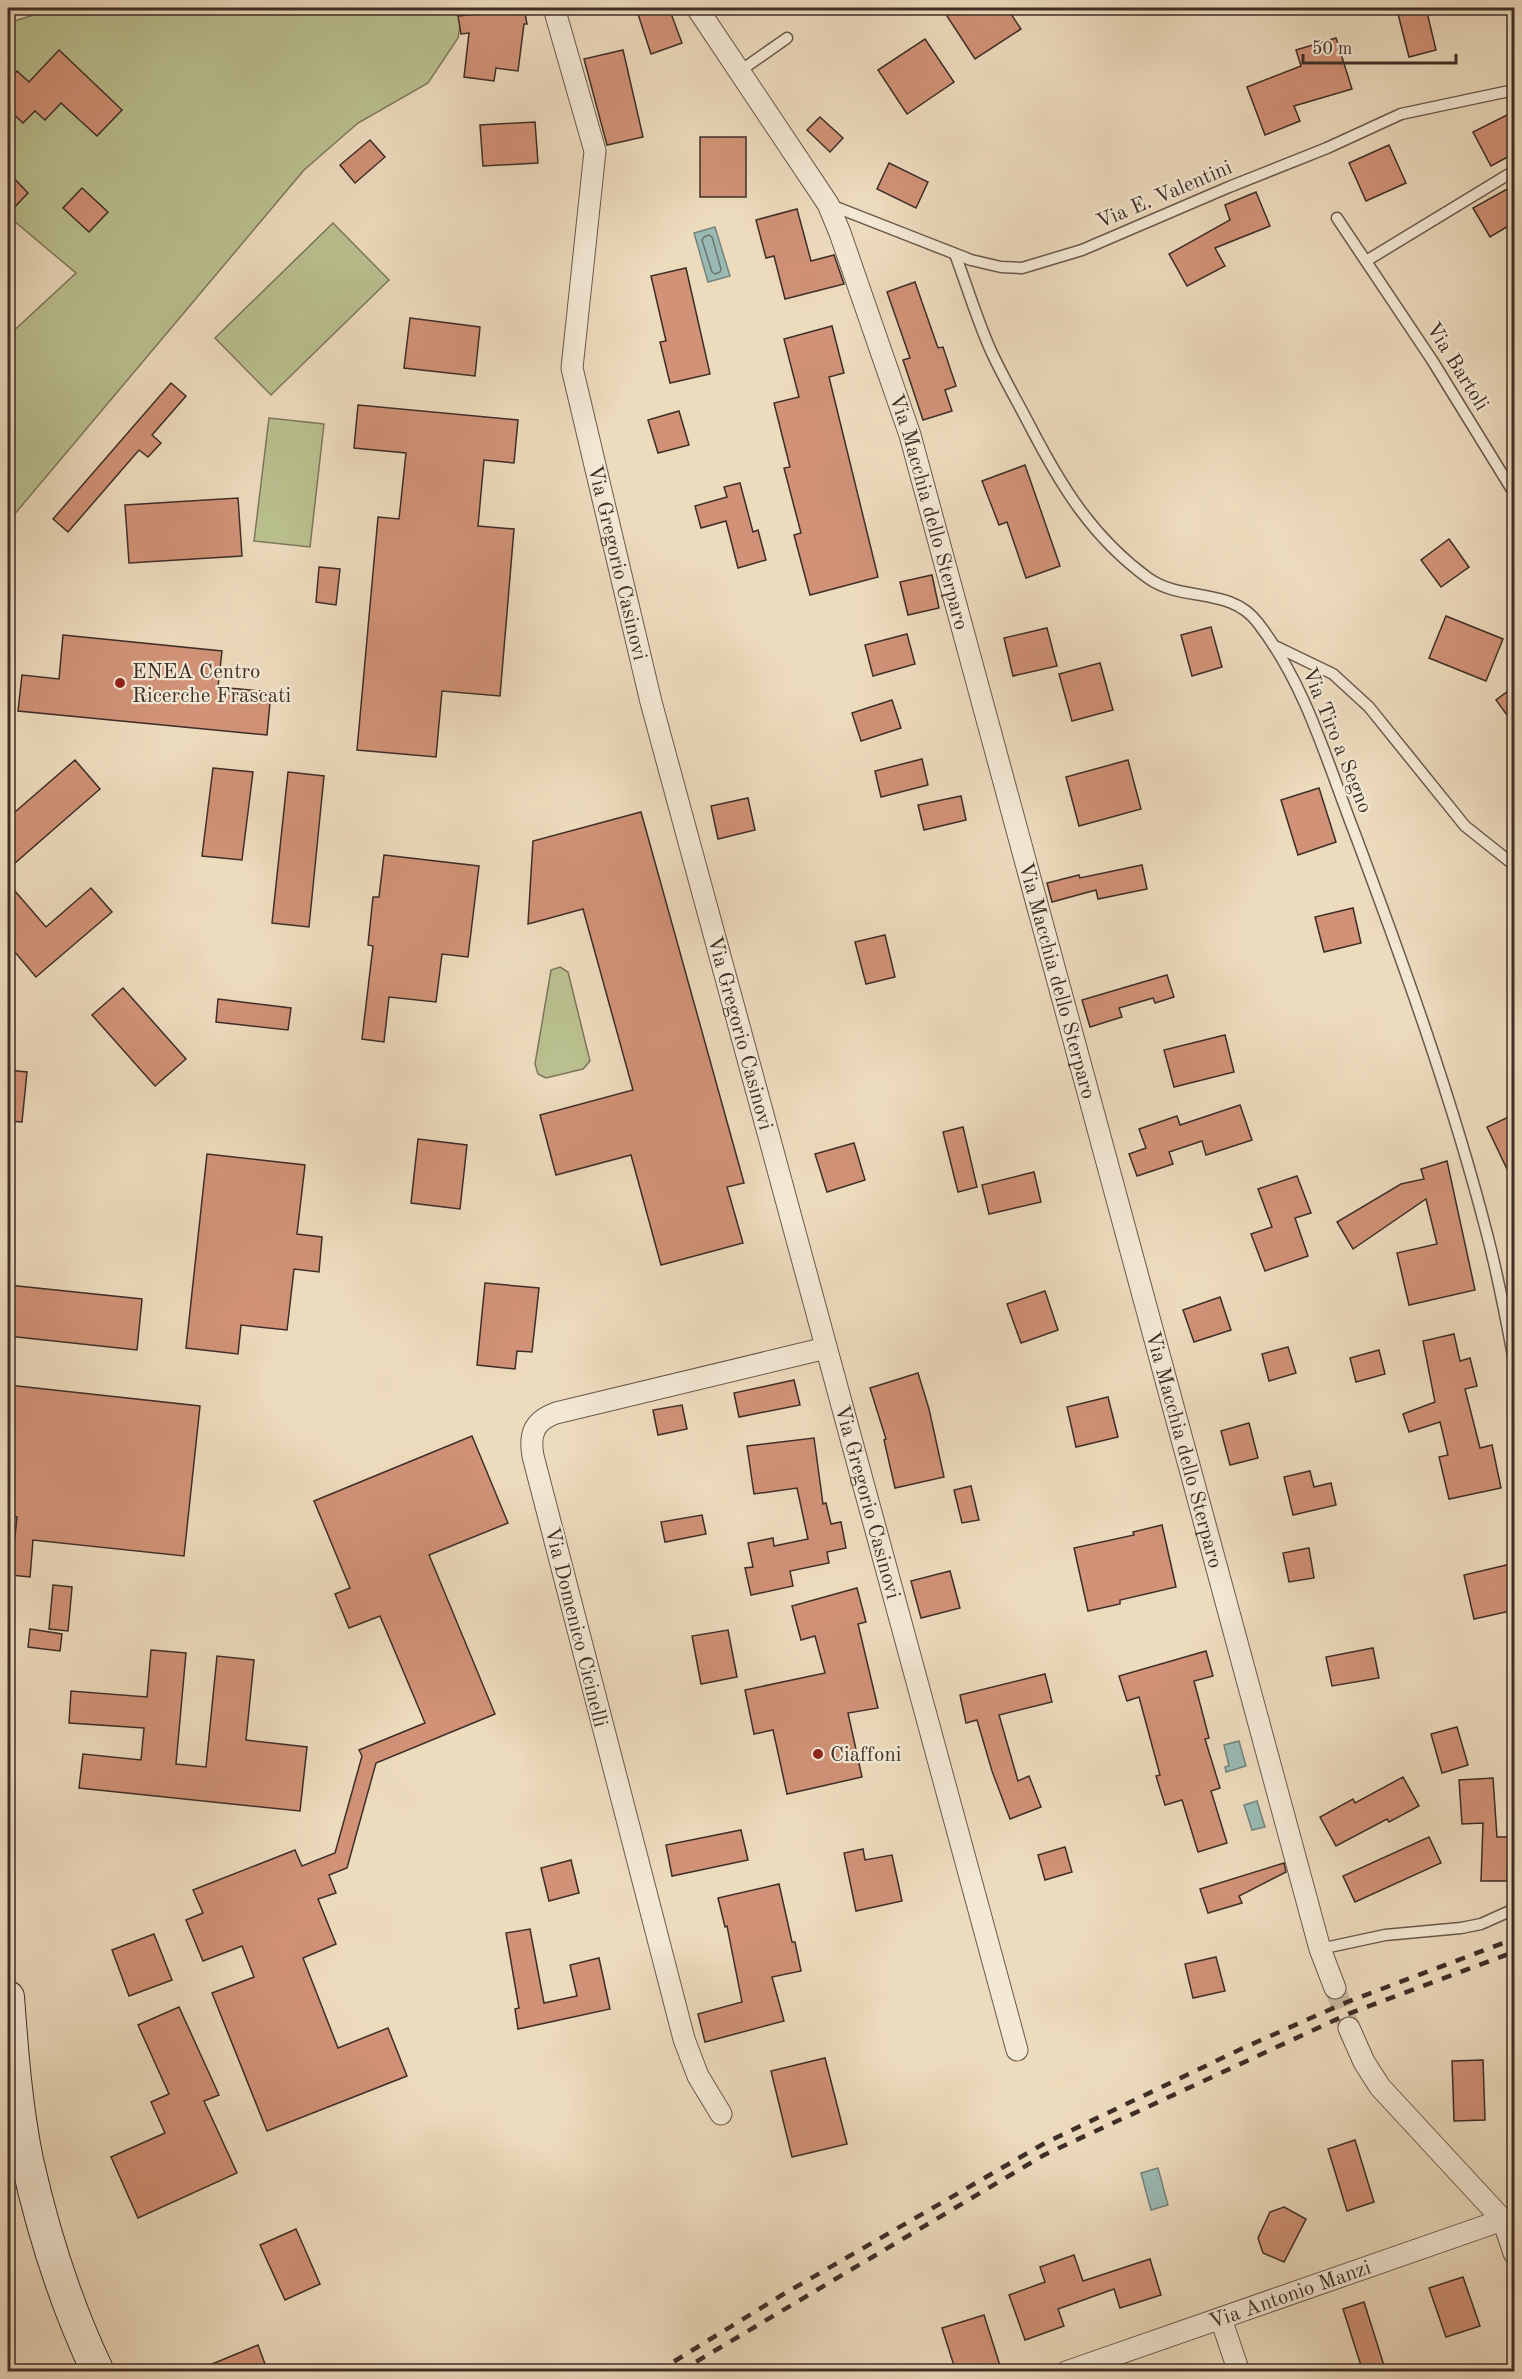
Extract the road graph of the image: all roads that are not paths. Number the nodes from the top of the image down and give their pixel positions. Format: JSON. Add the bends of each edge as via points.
{"nodes":[{"id":1,"x":554,"y":8,"type":"edge"},
{"id":2,"x":697,"y":8,"type":"edge"},
{"id":3,"x":788,"y":38,"type":"dead end"},
{"id":4,"x":740,"y":71,"type":"junction"},
{"id":5,"x":1515,"y":90,"type":"edge"},
{"id":6,"x":1515,"y":171,"type":"edge"},
{"id":7,"x":828,"y":204,"type":"junction"},
{"id":8,"x":1337,"y":218,"type":"dead end"},
{"id":9,"x":955,"y":254,"type":"junction"},
{"id":10,"x":1366,"y":261,"type":"junction"},
{"id":11,"x":1515,"y":493,"type":"edge"},
{"id":12,"x":1275,"y":646,"type":"junction"},
{"id":13,"x":1515,"y":865,"type":"edge"},
{"id":14,"x":826,"y":1348,"type":"junction"},
{"id":15,"x":1515,"y":1360,"type":"edge"},
{"id":16,"x":1510,"y":1911,"type":"dead end"},
{"id":17,"x":1320,"y":1949,"type":"junction"},
{"id":18,"x":1335,"y":1988,"type":"tunnel mouth"},
{"id":19,"x":8,"y":1997,"type":"edge"},
{"id":20,"x":1349,"y":2028,"type":"tunnel mouth"},
{"id":21,"x":1017,"y":2050,"type":"dead end"},
{"id":22,"x":722,"y":2114,"type":"dead end"},
{"id":23,"x":1509,"y":2218,"type":"edge"},
{"id":24,"x":1515,"y":2253,"type":"edge"},
{"id":25,"x":1221,"y":2319,"type":"junction"},
{"id":26,"x":98,"y":2372,"type":"edge"},
{"id":27,"x":1066,"y":2372,"type":"edge"},
{"id":28,"x":1239,"y":2372,"type":"edge"}],
"edges":[{"from":1,"to":14,"type":"street","name":"Via Gregorio Casinovi","via":[[595,151],[572,369],[651,702]]},
{"from":2,"to":4,"type":"street","name":"Via Macchia dello Sterparo"},
{"from":3,"to":4,"type":"lane"},
{"from":4,"to":7,"type":"street","name":"Via Macchia dello Sterparo"},
{"from":5,"to":9,"type":"lane","name":"Via E. Valentini","via":[[1401,114],[1328,148],[1050,261],[1011,268],[982,264]]},
{"from":6,"to":10,"type":"lane"},
{"from":7,"to":9,"type":"lane","name":"Via E. Valentini"},
{"from":7,"to":17,"type":"street","name":"Via Macchia dello Sterparo","via":[[917,460]]},
{"from":8,"to":10,"type":"lane","name":"Via Bartoli"},
{"from":9,"to":12,"type":"lane","name":"Via Tiro a Segno","via":[[991,351],[1050,466],[1083,516],[1153,581],[1174,591],[1237,604],[1251,614]]},
{"from":10,"to":11,"type":"lane","name":"Via Bartoli"},
{"from":12,"to":13,"type":"lane","via":[[1333,674],[1369,707],[1465,826]]},
{"from":12,"to":15,"type":"lane","name":"Via Tiro a Segno","via":[[1302,694],[1395,944],[1474,1185]]},
{"from":14,"to":21,"type":"street","name":"Via Gregorio Casinovi"},
{"from":14,"to":22,"type":"street","name":"Via Domenico Cicinelli","via":[[556,1413],[538,1423],[532,1434],[533,1456],[684,2039],[698,2076]]},
{"from":16,"to":17,"type":"lane","via":[[1461,1929],[1385,1935]]},
{"from":17,"to":18,"type":"street","name":"Via Macchia dello Sterparo"},
{"from":19,"to":26,"type":"street","via":[[27,2160],[51,2248]]},
{"from":20,"to":23,"type":"street","via":[[1364,2062],[1391,2100]]},
{"from":23,"to":24,"type":"street"},
{"from":23,"to":25,"type":"street","name":"Via Antonio Manzi"},
{"from":25,"to":27,"type":"street","name":"Via Antonio Manzi"},
{"from":25,"to":28,"type":"street"}]}
